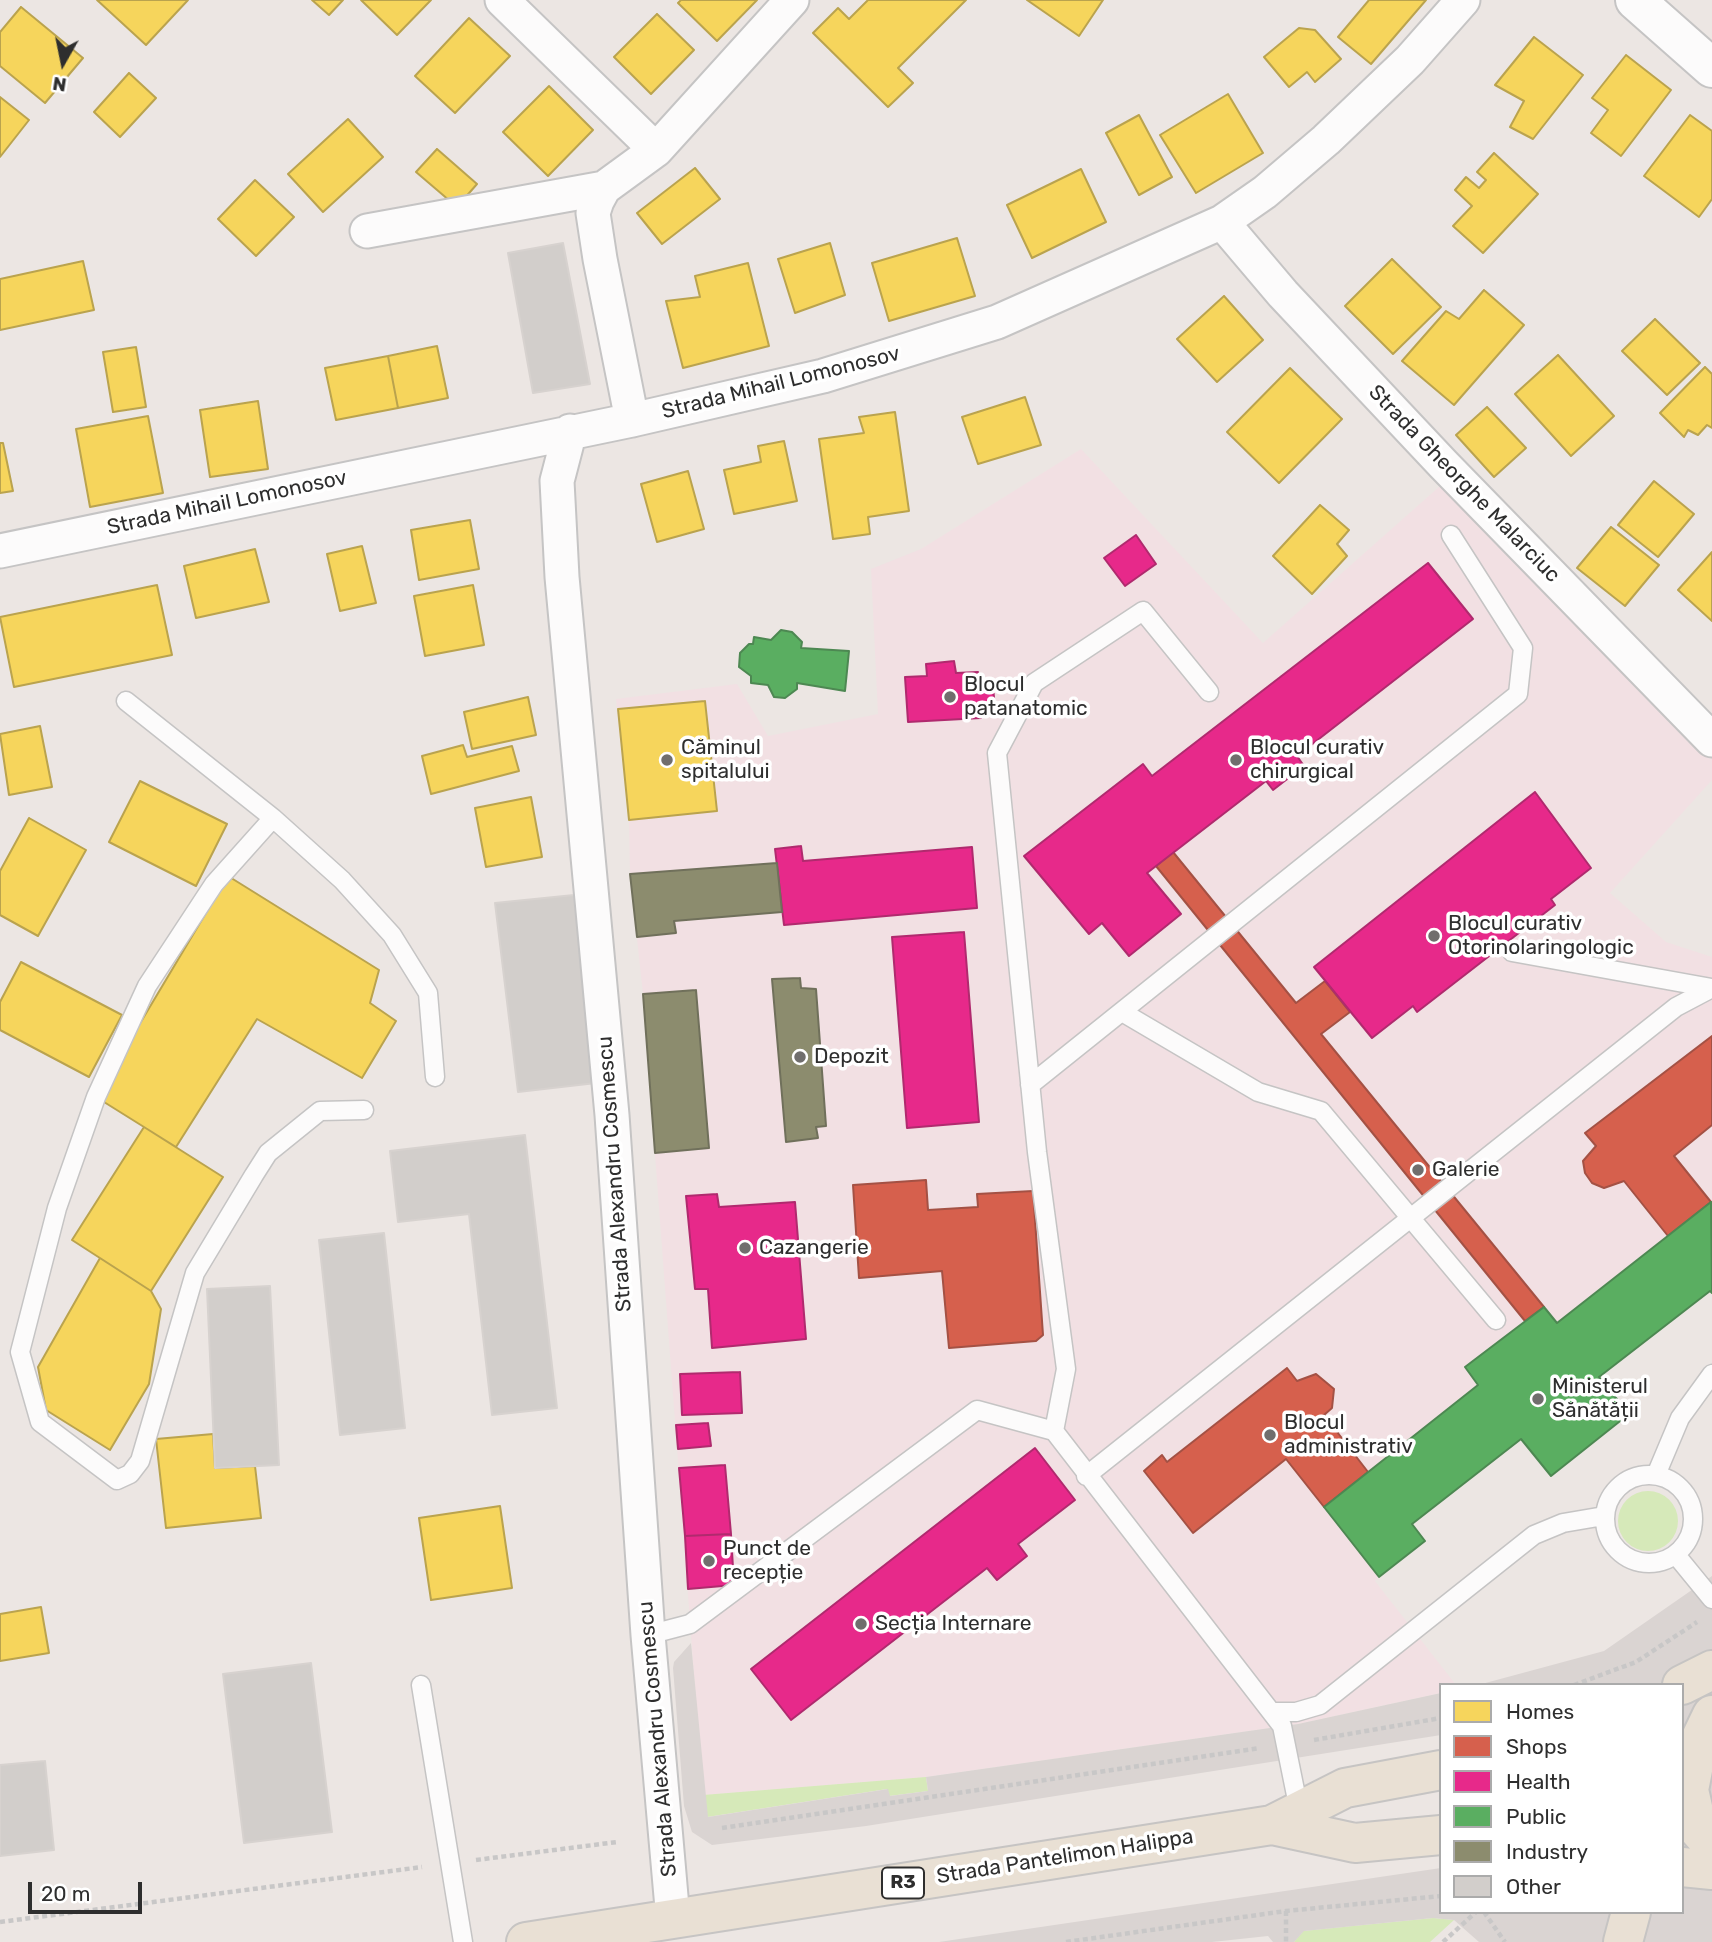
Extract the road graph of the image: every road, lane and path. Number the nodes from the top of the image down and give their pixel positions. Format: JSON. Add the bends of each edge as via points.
{"nodes":[{"id":1,"x":502,"y":0,"type":"edge"},
{"id":2,"x":792,"y":0,"type":"edge"},
{"id":3,"x":1463,"y":0,"type":"edge"},
{"id":4,"x":1635,"y":0,"type":"edge"},
{"id":5,"x":1712,"y":68,"type":"edge"},
{"id":6,"x":656,"y":150,"type":"junction"},
{"id":7,"x":604,"y":188,"type":"junction"},
{"id":8,"x":1222,"y":222,"type":"junction"},
{"id":9,"x":366,"y":231,"type":"dead end"},
{"id":10,"x":632,"y":420,"type":"junction"},
{"id":11,"x":570,"y":431,"type":"junction"},
{"id":12,"x":1451,"y":535,"type":"dead end"},
{"id":13,"x":0,"y":551,"type":"edge"},
{"id":14,"x":1209,"y":691,"type":"dead end"},
{"id":15,"x":126,"y":701,"type":"dead end"},
{"id":16,"x":1712,"y":740,"type":"edge"},
{"id":17,"x":273,"y":818,"type":"junction"},
{"id":18,"x":1512,"y":953,"type":"dead end"},
{"id":19,"x":1711,"y":988,"type":"edge"},
{"id":20,"x":1122,"y":1012,"type":"junction"},
{"id":21,"x":435,"y":1077,"type":"dead end"},
{"id":22,"x":1030,"y":1085,"type":"junction"},
{"id":23,"x":364,"y":1110,"type":"dead end"},
{"id":24,"x":1411,"y":1217,"type":"junction"},
{"id":25,"x":1496,"y":1320,"type":"dead end"},
{"id":26,"x":1712,"y":1374,"type":"edge"},
{"id":27,"x":1054,"y":1431,"type":"junction"},
{"id":28,"x":1656,"y":1475,"type":"junction"},
{"id":29,"x":1086,"y":1476,"type":"junction"},
{"id":30,"x":1604,"y":1516,"type":"junction"},
{"id":31,"x":1676,"y":1555,"type":"junction"},
{"id":32,"x":1712,"y":1599,"type":"edge"},
{"id":33,"x":1701,"y":1619,"type":"dead end"},
{"id":34,"x":648,"y":1635,"type":"junction"},
{"id":35,"x":1712,"y":1670,"type":"edge"},
{"id":36,"x":1579,"y":1683,"type":"edge"},
{"id":37,"x":1684,"y":1684,"type":"edge"},
{"id":38,"x":421,"y":1685,"type":"dead end"},
{"id":39,"x":1272,"y":1712,"type":"junction"},
{"id":40,"x":1439,"y":1718,"type":"edge"},
{"id":41,"x":1697,"y":1742,"type":"edge"},
{"id":42,"x":1286,"y":1745,"type":"junction"},
{"id":43,"x":1439,"y":1770,"type":"edge"},
{"id":44,"x":1286,"y":1818,"type":"junction"},
{"id":45,"x":722,"y":1828,"type":"dead end"},
{"id":46,"x":1439,"y":1835,"type":"edge"},
{"id":47,"x":617,"y":1842,"type":"dead end"},
{"id":48,"x":1712,"y":1845,"type":"edge"},
{"id":49,"x":449,"y":1864,"type":"junction"},
{"id":50,"x":1684,"y":1867,"type":"edge"},
{"id":51,"x":1712,"y":1870,"type":"edge"},
{"id":52,"x":1439,"y":1896,"type":"edge"},
{"id":53,"x":1286,"y":1911,"type":"junction"},
{"id":54,"x":1474,"y":1914,"type":"edge"},
{"id":55,"x":1486,"y":1914,"type":"edge"},
{"id":56,"x":1630,"y":1914,"type":"edge"},
{"id":57,"x":673,"y":1919,"type":"junction"},
{"id":58,"x":0,"y":1922,"type":"edge"},
{"id":59,"x":463,"y":1942,"type":"edge"},
{"id":60,"x":526,"y":1942,"type":"edge"},
{"id":61,"x":1066,"y":1942,"type":"edge"},
{"id":62,"x":1286,"y":1942,"type":"edge"},
{"id":63,"x":1443,"y":1942,"type":"edge"},
{"id":64,"x":1505,"y":1942,"type":"edge"},
{"id":65,"x":1623,"y":1942,"type":"edge"}],
"edges":[{"from":1,"to":6,"type":"street"},
{"from":2,"to":6,"type":"street"},
{"from":3,"to":8,"type":"street","name":"Strada Mihail Lomonosov","via":[[1410,60],[1326,140]]},
{"from":4,"to":5,"type":"street"},
{"from":6,"to":7,"type":"street"},
{"from":7,"to":9,"type":"street"},
{"from":7,"to":10,"type":"street","via":[[593,213]]},
{"from":8,"to":10,"type":"street","name":"Strada Mihail Lomonosov","via":[[985,326],[823,376]]},
{"from":8,"to":16,"type":"street","name":"Strada Gheorghe Malarciuc","via":[[1434,454]]},
{"from":10,"to":11,"type":"street","name":"Strada Mihail Lomonosov"},
{"from":11,"to":13,"type":"street","name":"Strada Mihail Lomonosov"},
{"from":11,"to":34,"type":"street","name":"Strada Alexandru Cosmescu","via":[[557,481],[562,577],[612,1115]]},
{"from":12,"to":20,"type":"lane","via":[[1522,648],[1518,694]]},
{"from":14,"to":22,"type":"lane","via":[[1143,611],[1034,682],[997,753]]},
{"from":15,"to":17,"type":"lane"},
{"from":17,"to":21,"type":"lane","via":[[342,880],[392,934],[428,993]]},
{"from":17,"to":23,"type":"lane","via":[[214,884],[147,986],[96,1097],[57,1208],[20,1352],[40,1422],[117,1480],[130,1474],[139,1461],[195,1273],[268,1153],[320,1111]]},
{"from":18,"to":19,"type":"lane"},
{"from":19,"to":24,"type":"lane","via":[[1676,1007]]},
{"from":20,"to":22,"type":"lane"},
{"from":20,"to":24,"type":"lane","via":[[1258,1092],[1321,1111]]},
{"from":22,"to":27,"type":"lane","via":[[1066,1369]]},
{"from":24,"to":25,"type":"lane"},
{"from":24,"to":29,"type":"lane"},
{"from":26,"to":28,"type":"lane","via":[[1680,1418]]},
{"from":27,"to":29,"type":"lane"},
{"from":27,"to":34,"type":"lane","via":[[977,1410],[690,1624]]},
{"from":28,"to":30,"type":"lane","via":[[1641,1475],[1615,1490]]},
{"from":28,"to":31,"type":"lane","via":[[1682,1489],[1694,1516],[1693,1530]]},
{"from":29,"to":39,"type":"lane"},
{"from":30,"to":31,"type":"lane","via":[[1612,1544],[1634,1562],[1656,1563]]},
{"from":30,"to":39,"type":"lane","via":[[1534,1535],[1320,1705]]},
{"from":31,"to":32,"type":"lane"},
{"from":33,"to":36,"type":"path","via":[[1636,1662]]},
{"from":34,"to":57,"type":"street","name":"Strada Alexandru Cosmescu"},
{"from":35,"to":37,"type":"main road"},
{"from":38,"to":49,"type":"lane"},
{"from":39,"to":42,"type":"lane","via":[[1282,1726]]},
{"from":40,"to":42,"type":"path"},
{"from":41,"to":48,"type":"main road","via":[[1689,1790],[1698,1829]]},
{"from":42,"to":44,"type":"lane"},
{"from":42,"to":45,"type":"path"},
{"from":43,"to":44,"type":"main road","name":"Strada Pantelimon Halippa","number":"R3","via":[[1346,1788]]},
{"from":44,"to":46,"type":"main road","name":"Strada Pantelimon Halippa","number":"R3","via":[[1355,1843]]},
{"from":44,"to":57,"type":"main road","name":"Strada Pantelimon Halippa","number":"R3"},
{"from":47,"to":49,"type":"path"},
{"from":49,"to":58,"type":"path"},
{"from":49,"to":59,"type":"lane"},
{"from":50,"to":51,"type":"main road"},
{"from":52,"to":53,"type":"path"},
{"from":53,"to":61,"type":"path"},
{"from":53,"to":62,"type":"path"},
{"from":54,"to":63,"type":"path"},
{"from":55,"to":64,"type":"path"},
{"from":56,"to":65,"type":"main road"},
{"from":57,"to":60,"type":"main road","name":"Strada Pantelimon Halippa","number":"R3"}]}
